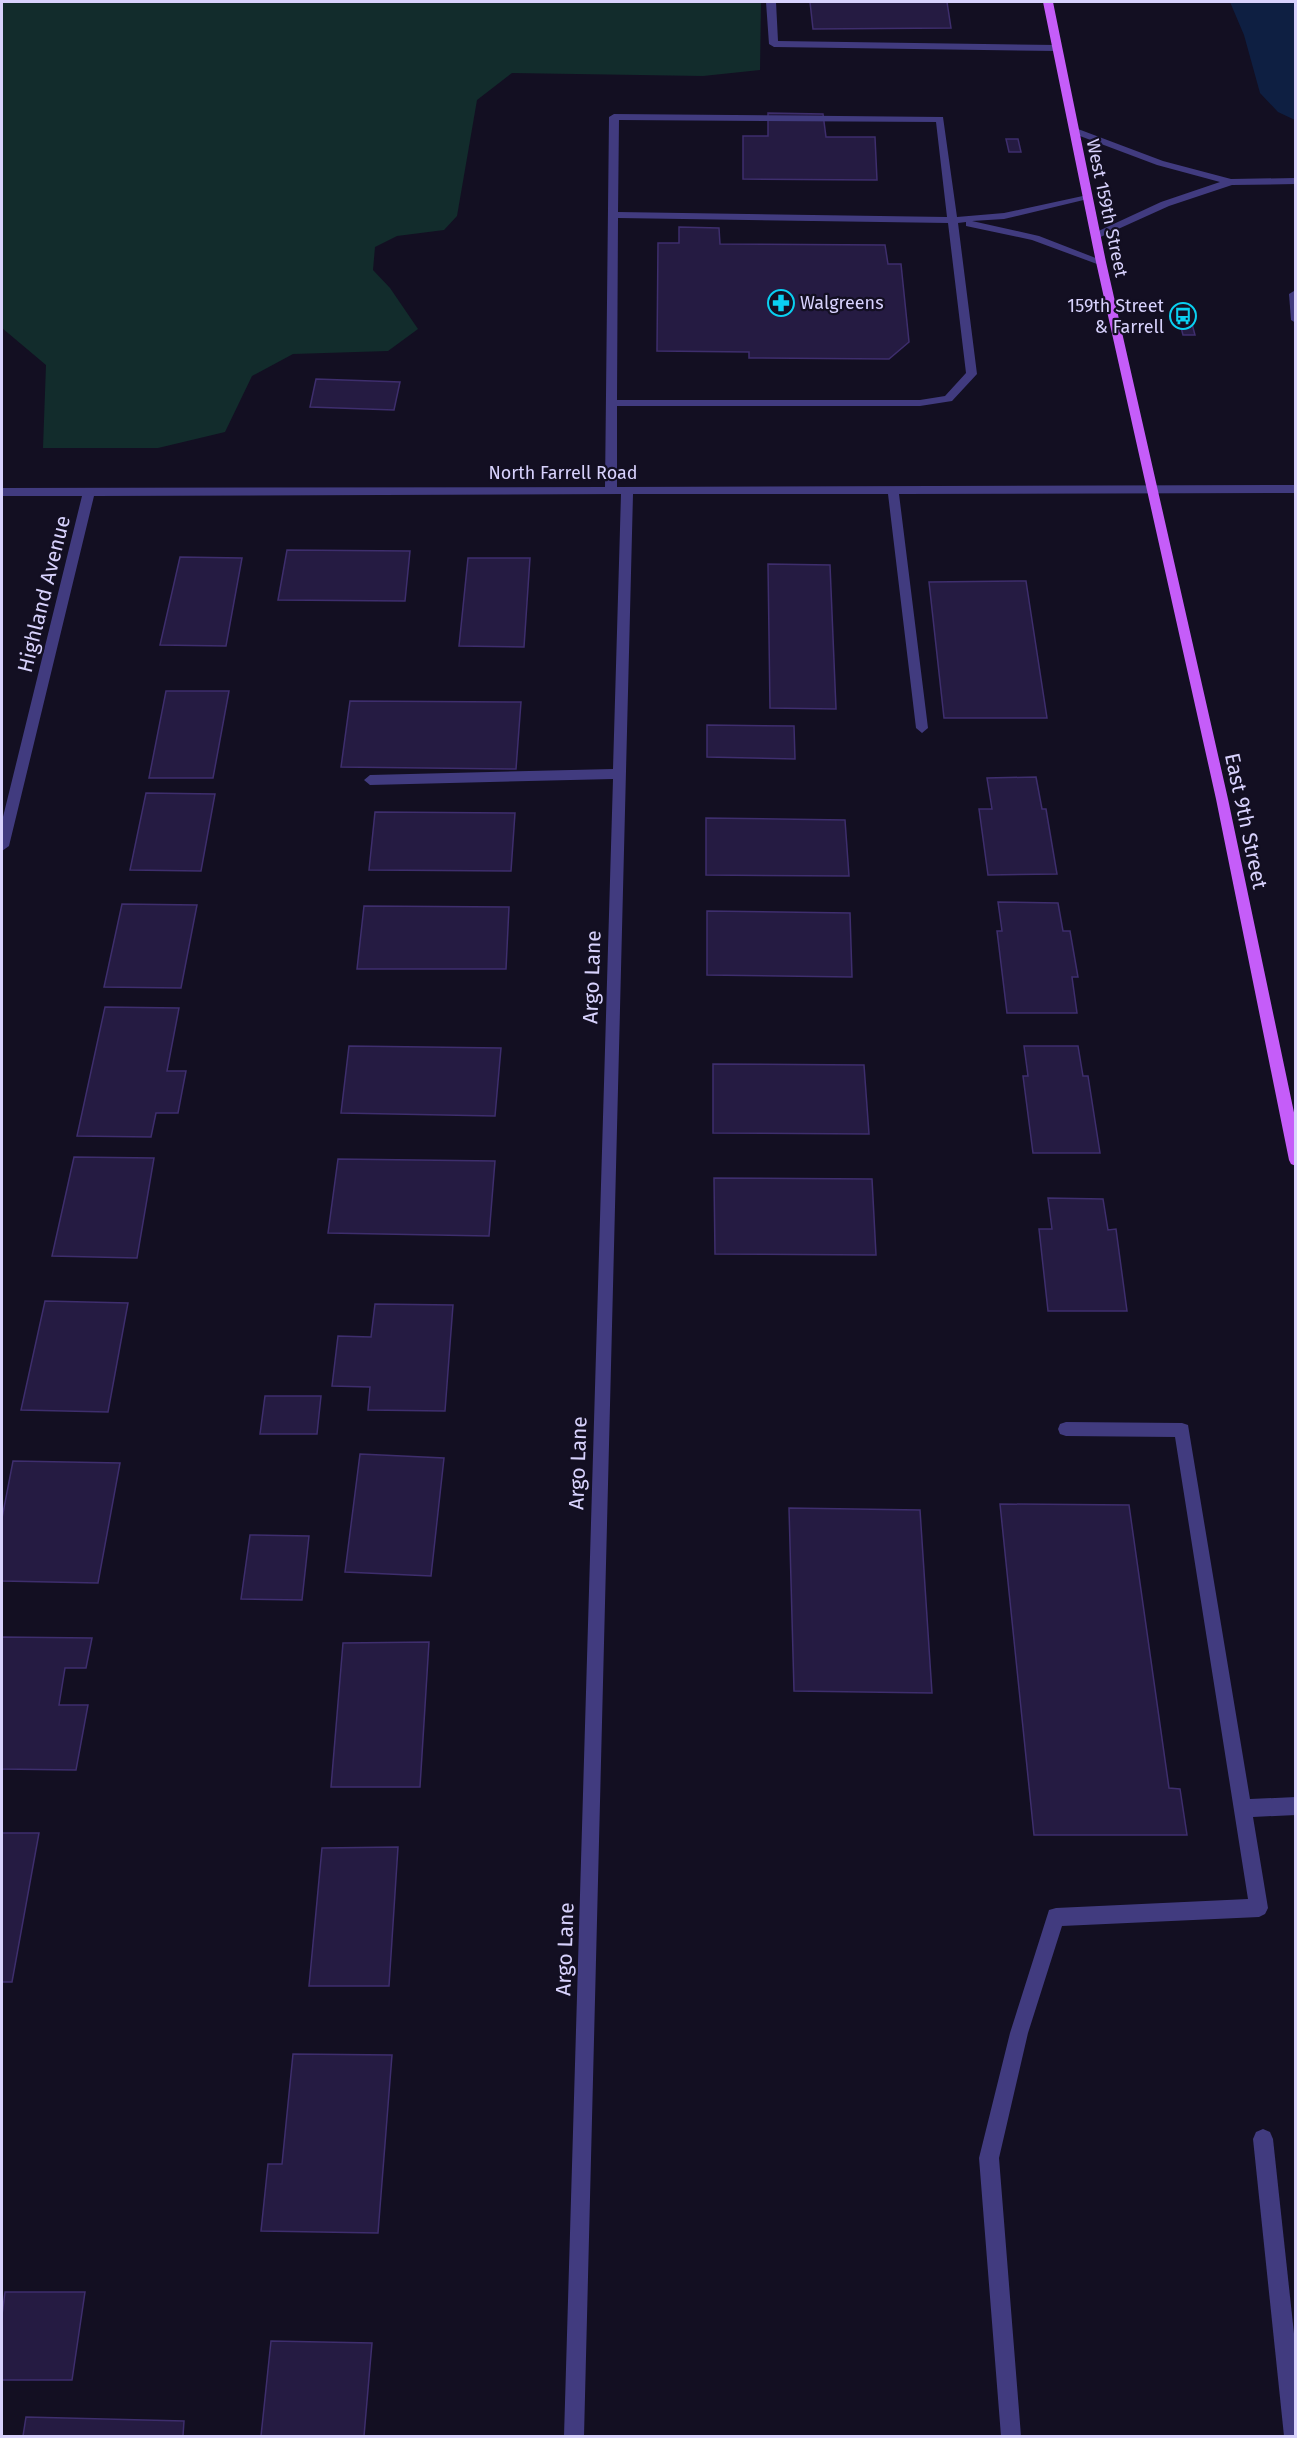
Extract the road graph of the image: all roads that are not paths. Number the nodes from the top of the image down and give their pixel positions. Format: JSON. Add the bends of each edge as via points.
{"nodes":[{"id":1,"x":771,"y":2,"type":"edge"},
{"id":2,"x":1048,"y":2,"type":"edge"},
{"id":3,"x":1057,"y":48,"type":"junction"},
{"id":4,"x":1074,"y":131,"type":"junction"},
{"id":5,"x":1296,"y":181,"type":"edge"},
{"id":6,"x":1231,"y":182,"type":"junction"},
{"id":7,"x":1088,"y":196,"type":"junction"},
{"id":8,"x":613,"y":215,"type":"junction"},
{"id":9,"x":953,"y":220,"type":"junction"},
{"id":10,"x":1096,"y":236,"type":"junction"},
{"id":11,"x":1101,"y":262,"type":"junction"},
{"id":12,"x":1296,"y":294,"type":"edge"},
{"id":13,"x":1296,"y":320,"type":"edge"},
{"id":14,"x":612,"y":403,"type":"junction"},
{"id":15,"x":1296,"y":489,"type":"edge"},
{"id":16,"x":1153,"y":490,"type":"junction"},
{"id":17,"x":619,"y":491,"type":"junction"},
{"id":18,"x":893,"y":491,"type":"junction"},
{"id":19,"x":2,"y":492,"type":"edge"},
{"id":20,"x":89,"y":492,"type":"junction"},
{"id":21,"x":922,"y":728,"type":"dead end"},
{"id":22,"x":620,"y":774,"type":"junction"},
{"id":23,"x":370,"y":780,"type":"dead end"},
{"id":24,"x":2,"y":846,"type":"edge"},
{"id":25,"x":1296,"y":1160,"type":"edge"},
{"id":26,"x":1065,"y":1429,"type":"dead end"},
{"id":27,"x":1296,"y":1806,"type":"edge"},
{"id":28,"x":1243,"y":1808,"type":"junction"},
{"id":29,"x":1263,"y":2139,"type":"dead end"},
{"id":30,"x":574,"y":2436,"type":"edge"},
{"id":31,"x":1011,"y":2436,"type":"edge"},
{"id":32,"x":1294,"y":2436,"type":"edge"}],
"edges":[{"from":1,"to":3,"type":"street","via":[[774,44]]},
{"from":2,"to":3,"type":"main road","name":"West 159th Street"},
{"from":3,"to":4,"type":"main road","name":"West 159th Street"},
{"from":4,"to":6,"type":"street","via":[[1160,163]]},
{"from":4,"to":7,"type":"main road","name":"West 159th Street"},
{"from":5,"to":6,"type":"street"},
{"from":6,"to":10,"type":"street","via":[[1165,204]]},
{"from":7,"to":9,"type":"street","via":[[1004,216]]},
{"from":7,"to":10,"type":"main road","name":"West 159th Street"},
{"from":8,"to":9,"type":"street"},
{"from":8,"to":9,"type":"street","name":"Argo Lane","via":[[614,117],[940,119]]},
{"from":8,"to":14,"type":"street","name":"Argo Lane"},
{"from":9,"to":11,"type":"street","via":[[1035,238]]},
{"from":9,"to":14,"type":"street","via":[[972,374],[948,399],[920,403]]},
{"from":10,"to":11,"type":"main road","name":"West 159th Street"},
{"from":11,"to":16,"type":"main road","name":"West 159th Street"},
{"from":12,"to":13,"type":"street"},
{"from":14,"to":17,"type":"street","name":"Argo Lane"},
{"from":15,"to":16,"type":"street","name":"North Farrell Road"},
{"from":16,"to":18,"type":"street","name":"North Farrell Road"},
{"from":16,"to":25,"type":"main road","name":"East 9th Street"},
{"from":17,"to":18,"type":"street","name":"North Farrell Road"},
{"from":17,"to":20,"type":"street","name":"North Farrell Road"},
{"from":17,"to":22,"type":"street","name":"Argo Lane"},
{"from":18,"to":21,"type":"street"},
{"from":19,"to":20,"type":"street","name":"North Farrell Road"},
{"from":20,"to":24,"type":"street","name":"Highland Avenue"},
{"from":22,"to":23,"type":"street"},
{"from":22,"to":30,"type":"street","name":"Argo Lane"},
{"from":26,"to":28,"type":"street","via":[[1182,1430]]},
{"from":27,"to":28,"type":"street"},
{"from":28,"to":31,"type":"street","via":[[1259,1908],[1056,1917],[1018,2033],[989,2158]]},
{"from":29,"to":32,"type":"street"}]}
